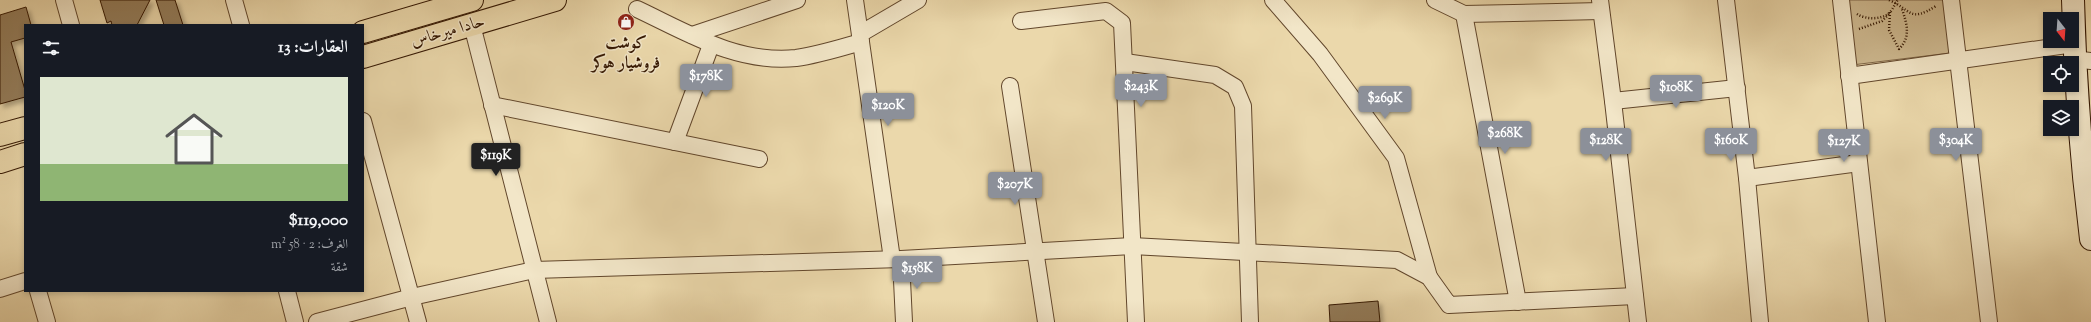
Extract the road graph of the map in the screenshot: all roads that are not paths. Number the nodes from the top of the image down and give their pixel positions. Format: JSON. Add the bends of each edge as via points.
{"nodes":[{"id":1,"x":64,"y":0,"type":"edge"},
{"id":2,"x":234,"y":0,"type":"edge"},
{"id":3,"x":472,"y":0,"type":"edge"},
{"id":4,"x":556,"y":0,"type":"edge"},
{"id":5,"x":797,"y":0,"type":"edge"},
{"id":6,"x":855,"y":0,"type":"edge"},
{"id":7,"x":918,"y":0,"type":"edge"},
{"id":8,"x":1273,"y":0,"type":"edge"},
{"id":9,"x":1435,"y":0,"type":"edge"},
{"id":10,"x":1726,"y":0,"type":"edge"},
{"id":11,"x":1842,"y":0,"type":"edge"},
{"id":12,"x":2074,"y":0,"type":"edge"},
{"id":13,"x":1945,"y":2,"type":"edge"},
{"id":14,"x":1600,"y":5,"type":"edge"},
{"id":15,"x":637,"y":9,"type":"dead end"},
{"id":16,"x":1464,"y":14,"type":"junction"},
{"id":17,"x":1021,"y":21,"type":"dead end"},
{"id":18,"x":71,"y":24,"type":"edge"},
{"id":19,"x":241,"y":24,"type":"edge"},
{"id":20,"x":472,"y":26,"type":"junction"},
{"id":21,"x":364,"y":32,"type":"edge"},
{"id":22,"x":692,"y":35,"type":"junction"},
{"id":23,"x":860,"y":38,"type":"junction"},
{"id":24,"x":711,"y":45,"type":"junction"},
{"id":25,"x":2080,"y":55,"type":"edge"},
{"id":26,"x":364,"y":57,"type":"edge"},
{"id":27,"x":1958,"y":61,"type":"junction"},
{"id":28,"x":1125,"y":62,"type":"junction"},
{"id":29,"x":1849,"y":76,"type":"junction"},
{"id":30,"x":1010,"y":86,"type":"dead end"},
{"id":31,"x":1737,"y":88,"type":"junction"},
{"id":32,"x":1613,"y":101,"type":"junction"},
{"id":33,"x":492,"y":105,"type":"junction"},
{"id":34,"x":364,"y":125,"type":"edge"},
{"id":35,"x":24,"y":128,"type":"edge"},
{"id":36,"x":0,"y":135,"type":"edge"},
{"id":37,"x":675,"y":142,"type":"junction"},
{"id":38,"x":24,"y":154,"type":"edge"},
{"id":39,"x":759,"y":159,"type":"dead end"},
{"id":40,"x":0,"y":162,"type":"edge"},
{"id":41,"x":1859,"y":163,"type":"junction"},
{"id":42,"x":2086,"y":168,"type":"edge"},
{"id":43,"x":1747,"y":178,"type":"junction"},
{"id":44,"x":2091,"y":239,"type":"edge"},
{"id":45,"x":1132,"y":246,"type":"junction"},
{"id":46,"x":1036,"y":250,"type":"junction"},
{"id":47,"x":1249,"y":253,"type":"junction"},
{"id":48,"x":897,"y":259,"type":"junction"},
{"id":49,"x":534,"y":270,"type":"junction"},
{"id":50,"x":1429,"y":277,"type":"junction"},
{"id":51,"x":24,"y":281,"type":"edge"},
{"id":52,"x":0,"y":289,"type":"edge"},
{"id":53,"x":38,"y":292,"type":"edge"},
{"id":54,"x":287,"y":292,"type":"edge"},
{"id":55,"x":1635,"y":296,"type":"junction"},
{"id":56,"x":412,"y":297,"type":"junction"},
{"id":57,"x":1518,"y":302,"type":"junction"},
{"id":58,"x":47,"y":322,"type":"edge"},
{"id":59,"x":295,"y":322,"type":"edge"},
{"id":60,"x":317,"y":322,"type":"edge"},
{"id":61,"x":418,"y":322,"type":"edge"},
{"id":62,"x":548,"y":322,"type":"edge"},
{"id":63,"x":904,"y":322,"type":"edge"},
{"id":64,"x":1046,"y":322,"type":"edge"},
{"id":65,"x":1136,"y":322,"type":"edge"},
{"id":66,"x":1250,"y":322,"type":"edge"},
{"id":67,"x":1638,"y":322,"type":"edge"},
{"id":68,"x":1760,"y":322,"type":"edge"},
{"id":69,"x":1877,"y":322,"type":"edge"},
{"id":70,"x":1989,"y":322,"type":"edge"}],
"edges":[{"from":1,"to":18,"type":"street"},
{"from":2,"to":19,"type":"street"},
{"from":3,"to":21,"type":"main road"},
{"from":4,"to":20,"type":"main road","name":"حادا ميرخاس"},
{"from":5,"to":22,"type":"street"},
{"from":6,"to":23,"type":"street"},
{"from":7,"to":23,"type":"street"},
{"from":8,"to":50,"type":"street","via":[[1320,54],[1396,158]]},
{"from":9,"to":16,"type":"street"},
{"from":10,"to":31,"type":"street"},
{"from":11,"to":29,"type":"street"},
{"from":12,"to":25,"type":"main road"},
{"from":13,"to":27,"type":"street"},
{"from":14,"to":16,"type":"street"},
{"from":14,"to":32,"type":"street"},
{"from":15,"to":22,"type":"street"},
{"from":16,"to":57,"type":"street"},
{"from":17,"to":28,"type":"street","via":[[1106,11],[1122,24]]},
{"from":20,"to":26,"type":"main road","name":"حادا ميرخاس"},
{"from":20,"to":33,"type":"street"},
{"from":22,"to":24,"type":"street"},
{"from":23,"to":24,"type":"street","via":[[824,52],[788,58],[739,54]]},
{"from":23,"to":48,"type":"street"},
{"from":24,"to":37,"type":"street"},
{"from":25,"to":27,"type":"street"},
{"from":25,"to":42,"type":"main road"},
{"from":27,"to":29,"type":"street"},
{"from":27,"to":70,"type":"street"},
{"from":28,"to":45,"type":"street"},
{"from":28,"to":47,"type":"street","via":[[1215,75],[1235,87],[1243,106]]},
{"from":29,"to":41,"type":"street"},
{"from":30,"to":46,"type":"street"},
{"from":31,"to":32,"type":"street"},
{"from":31,"to":43,"type":"street"},
{"from":32,"to":55,"type":"street"},
{"from":33,"to":37,"type":"street"},
{"from":33,"to":49,"type":"street"},
{"from":34,"to":56,"type":"street"},
{"from":35,"to":36,"type":"main road"},
{"from":37,"to":39,"type":"street"},
{"from":38,"to":40,"type":"main road"},
{"from":41,"to":43,"type":"street"},
{"from":41,"to":69,"type":"street"},
{"from":42,"to":44,"type":"main road"},
{"from":43,"to":68,"type":"street"},
{"from":45,"to":46,"type":"street"},
{"from":45,"to":47,"type":"street"},
{"from":45,"to":65,"type":"street"},
{"from":46,"to":48,"type":"street"},
{"from":46,"to":64,"type":"street"},
{"from":47,"to":50,"type":"street","via":[[1397,260]]},
{"from":47,"to":66,"type":"street"},
{"from":48,"to":49,"type":"street"},
{"from":48,"to":63,"type":"street"},
{"from":49,"to":56,"type":"street"},
{"from":49,"to":62,"type":"street"},
{"from":50,"to":57,"type":"street","via":[[1448,305]]},
{"from":51,"to":52,"type":"street"},
{"from":53,"to":58,"type":"street"},
{"from":54,"to":59,"type":"street"},
{"from":55,"to":57,"type":"street"},
{"from":55,"to":67,"type":"street"},
{"from":56,"to":60,"type":"street"},
{"from":56,"to":61,"type":"street"}]}
